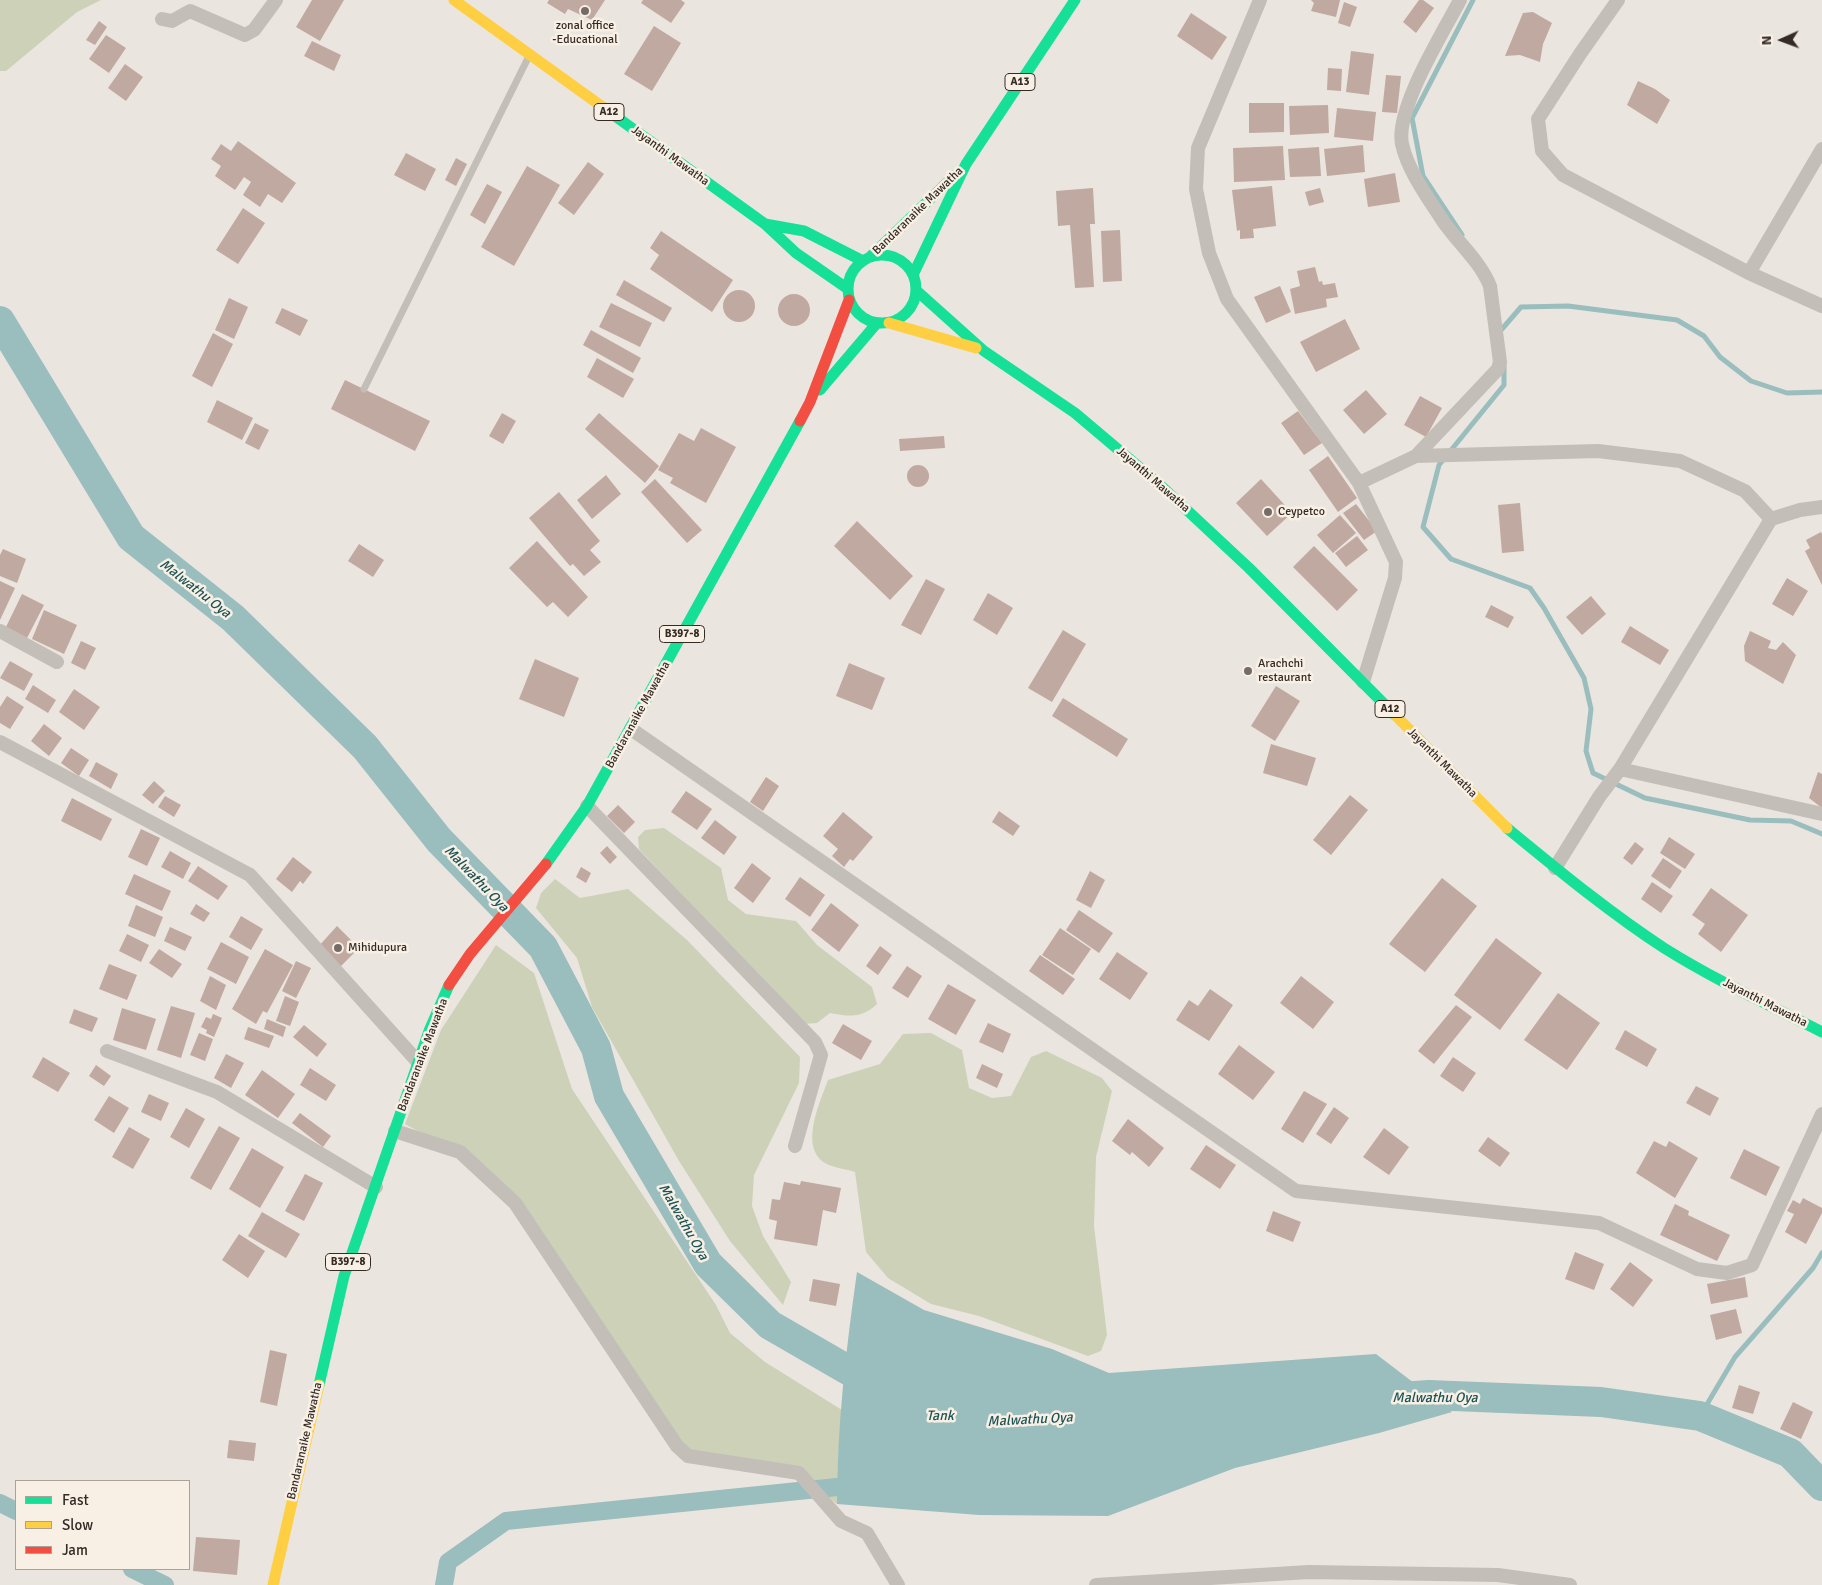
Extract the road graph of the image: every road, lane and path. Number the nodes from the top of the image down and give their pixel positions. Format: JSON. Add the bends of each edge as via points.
{"nodes":[{"id":1,"x":276,"y":0,"type":"edge"},
{"id":2,"x":454,"y":0,"type":"edge"},
{"id":3,"x":1075,"y":0,"type":"edge"},
{"id":4,"x":1260,"y":0,"type":"edge"},
{"id":5,"x":1460,"y":0,"type":"edge"},
{"id":6,"x":1618,"y":0,"type":"edge"},
{"id":7,"x":162,"y":19,"type":"dead end"},
{"id":8,"x":529,"y":55,"type":"junction"},
{"id":9,"x":1822,"y":150,"type":"edge"},
{"id":10,"x":966,"y":164,"type":"junction"},
{"id":11,"x":765,"y":224,"type":"junction"},
{"id":12,"x":866,"y":259,"type":"junction"},
{"id":13,"x":1749,"y":273,"type":"junction"},
{"id":14,"x":913,"y":275,"type":"junction"},
{"id":15,"x":916,"y":292,"type":"junction"},
{"id":16,"x":849,"y":295,"type":"junction"},
{"id":17,"x":1822,"y":306,"type":"edge"},
{"id":18,"x":877,"y":323,"type":"junction"},
{"id":19,"x":889,"y":323,"type":"junction"},
{"id":20,"x":984,"y":350,"type":"junction"},
{"id":21,"x":364,"y":389,"type":"dead end"},
{"id":22,"x":810,"y":402,"type":"junction"},
{"id":23,"x":1416,"y":456,"type":"junction"},
{"id":24,"x":1359,"y":484,"type":"junction"},
{"id":25,"x":1822,"y":507,"type":"edge"},
{"id":26,"x":1771,"y":519,"type":"junction"},
{"id":27,"x":0,"y":631,"type":"edge"},
{"id":28,"x":57,"y":662,"type":"dead end"},
{"id":29,"x":1363,"y":682,"type":"junction"},
{"id":30,"x":630,"y":729,"type":"junction"},
{"id":31,"x":0,"y":742,"type":"edge"},
{"id":32,"x":1617,"y":773,"type":"junction"},
{"id":33,"x":587,"y":806,"type":"junction"},
{"id":34,"x":1822,"y":814,"type":"edge"},
{"id":35,"x":1555,"y":868,"type":"junction"},
{"id":36,"x":1822,"y":1032,"type":"edge"},
{"id":37,"x":107,"y":1051,"type":"dead end"},
{"id":38,"x":418,"y":1062,"type":"junction"},
{"id":39,"x":1822,"y":1114,"type":"edge"},
{"id":40,"x":395,"y":1131,"type":"junction"},
{"id":41,"x":794,"y":1146,"type":"dead end"},
{"id":42,"x":376,"y":1187,"type":"junction"},
{"id":43,"x":1499,"y":1580,"type":"edge"},
{"id":44,"x":273,"y":1585,"type":"edge"},
{"id":45,"x":898,"y":1585,"type":"edge"},
{"id":46,"x":1096,"y":1585,"type":"edge"},
{"id":47,"x":1570,"y":1585,"type":"edge"}],
"edges":[{"from":1,"to":7,"type":"street","via":[[254,30],[245,35],[190,11],[172,21]]},
{"from":2,"to":8,"type":"main road","name":"Jayanthi Mawatha","number":"A12"},
{"from":3,"to":10,"type":"main road","name":"Bandaranaike Mawatha","number":"A13"},
{"from":4,"to":24,"type":"street","via":[[1198,148],[1196,189],[1209,253],[1227,299]]},
{"from":5,"to":23,"type":"street","via":[[1407,104],[1402,143],[1412,172],[1444,222],[1486,274],[1500,362],[1498,369]]},
{"from":6,"to":13,"type":"street","via":[[1538,119],[1542,151],[1563,175]]},
{"from":8,"to":11,"type":"main road","name":"Jayanthi Mawatha","number":"A12"},
{"from":8,"to":21,"type":"lane"},
{"from":9,"to":13,"type":"street"},
{"from":10,"to":12,"type":"main road","name":"Bandaranaike Mawatha","number":"A13"},
{"from":10,"to":14,"type":"main road","name":"Bandaranaike Mawatha","number":"A13"},
{"from":11,"to":12,"type":"main road","name":"Jayanthi Mawatha","number":"A12","via":[[804,232]]},
{"from":11,"to":16,"type":"main road","name":"Jayanthi Mawatha","number":"A12"},
{"from":12,"to":14,"type":"main road","via":[[883,254],[895,257],[906,264]]},
{"from":12,"to":16,"type":"main road","via":[[855,268],[850,278]]},
{"from":13,"to":17,"type":"street"},
{"from":14,"to":15,"type":"main road"},
{"from":15,"to":19,"type":"main road","via":[[908,312]]},
{"from":15,"to":20,"type":"main road","name":"Jayanthi Mawatha","number":"A12"},
{"from":16,"to":18,"type":"main road","via":[[860,316]]},
{"from":16,"to":22,"type":"main road","name":"Bandaranaike Mawatha","number":"B397-8"},
{"from":18,"to":19,"type":"main road"},
{"from":18,"to":22,"type":"main road","name":"Bandaranaike Mawatha","number":"B397-8"},
{"from":19,"to":20,"type":"main road","name":"Jayanthi Mawatha","number":"A12"},
{"from":20,"to":29,"type":"main road","name":"Jayanthi Mawatha","number":"A12","via":[[1075,413],[1159,484]]},
{"from":22,"to":30,"type":"main road","name":"Bandaranaike Mawatha","number":"B397-8"},
{"from":23,"to":24,"type":"street"},
{"from":23,"to":26,"type":"street","via":[[1598,451],[1680,461],[1745,491]]},
{"from":24,"to":29,"type":"street","via":[[1396,562],[1395,578]]},
{"from":25,"to":26,"type":"street"},
{"from":26,"to":32,"type":"street"},
{"from":27,"to":28,"type":"street"},
{"from":29,"to":35,"type":"main road","name":"Jayanthi Mawatha","number":"A12","via":[[1503,824]]},
{"from":30,"to":33,"type":"main road","name":"Bandaranaike Mawatha","number":"B397-8"},
{"from":30,"to":39,"type":"street","via":[[1296,1191],[1599,1223],[1697,1269],[1728,1273],[1752,1265]]},
{"from":31,"to":38,"type":"street","via":[[250,875]]},
{"from":32,"to":34,"type":"street"},
{"from":32,"to":35,"type":"street"},
{"from":33,"to":38,"type":"main road","name":"Bandaranaike Mawatha","number":"B397-8","via":[[548,863],[470,954],[450,984]]},
{"from":33,"to":41,"type":"street","via":[[815,1042],[821,1056]]},
{"from":35,"to":36,"type":"main road","name":"Jayanthi Mawatha","number":"A12","via":[[1663,947]]},
{"from":37,"to":42,"type":"street","via":[[218,1092]]},
{"from":38,"to":40,"type":"main road","name":"Bandaranaike Mawatha","number":"B397-8"},
{"from":40,"to":42,"type":"main road","name":"Bandaranaike Mawatha","number":"B397-8"},
{"from":40,"to":45,"type":"street","via":[[460,1152],[515,1204],[677,1446],[688,1456],[798,1474],[841,1521],[868,1533]]},
{"from":42,"to":44,"type":"main road","name":"Bandaranaike Mawatha","number":"B397-8","via":[[344,1276]]},
{"from":43,"to":46,"type":"street","via":[[1309,1572]]},
{"from":43,"to":47,"type":"street"}]}
